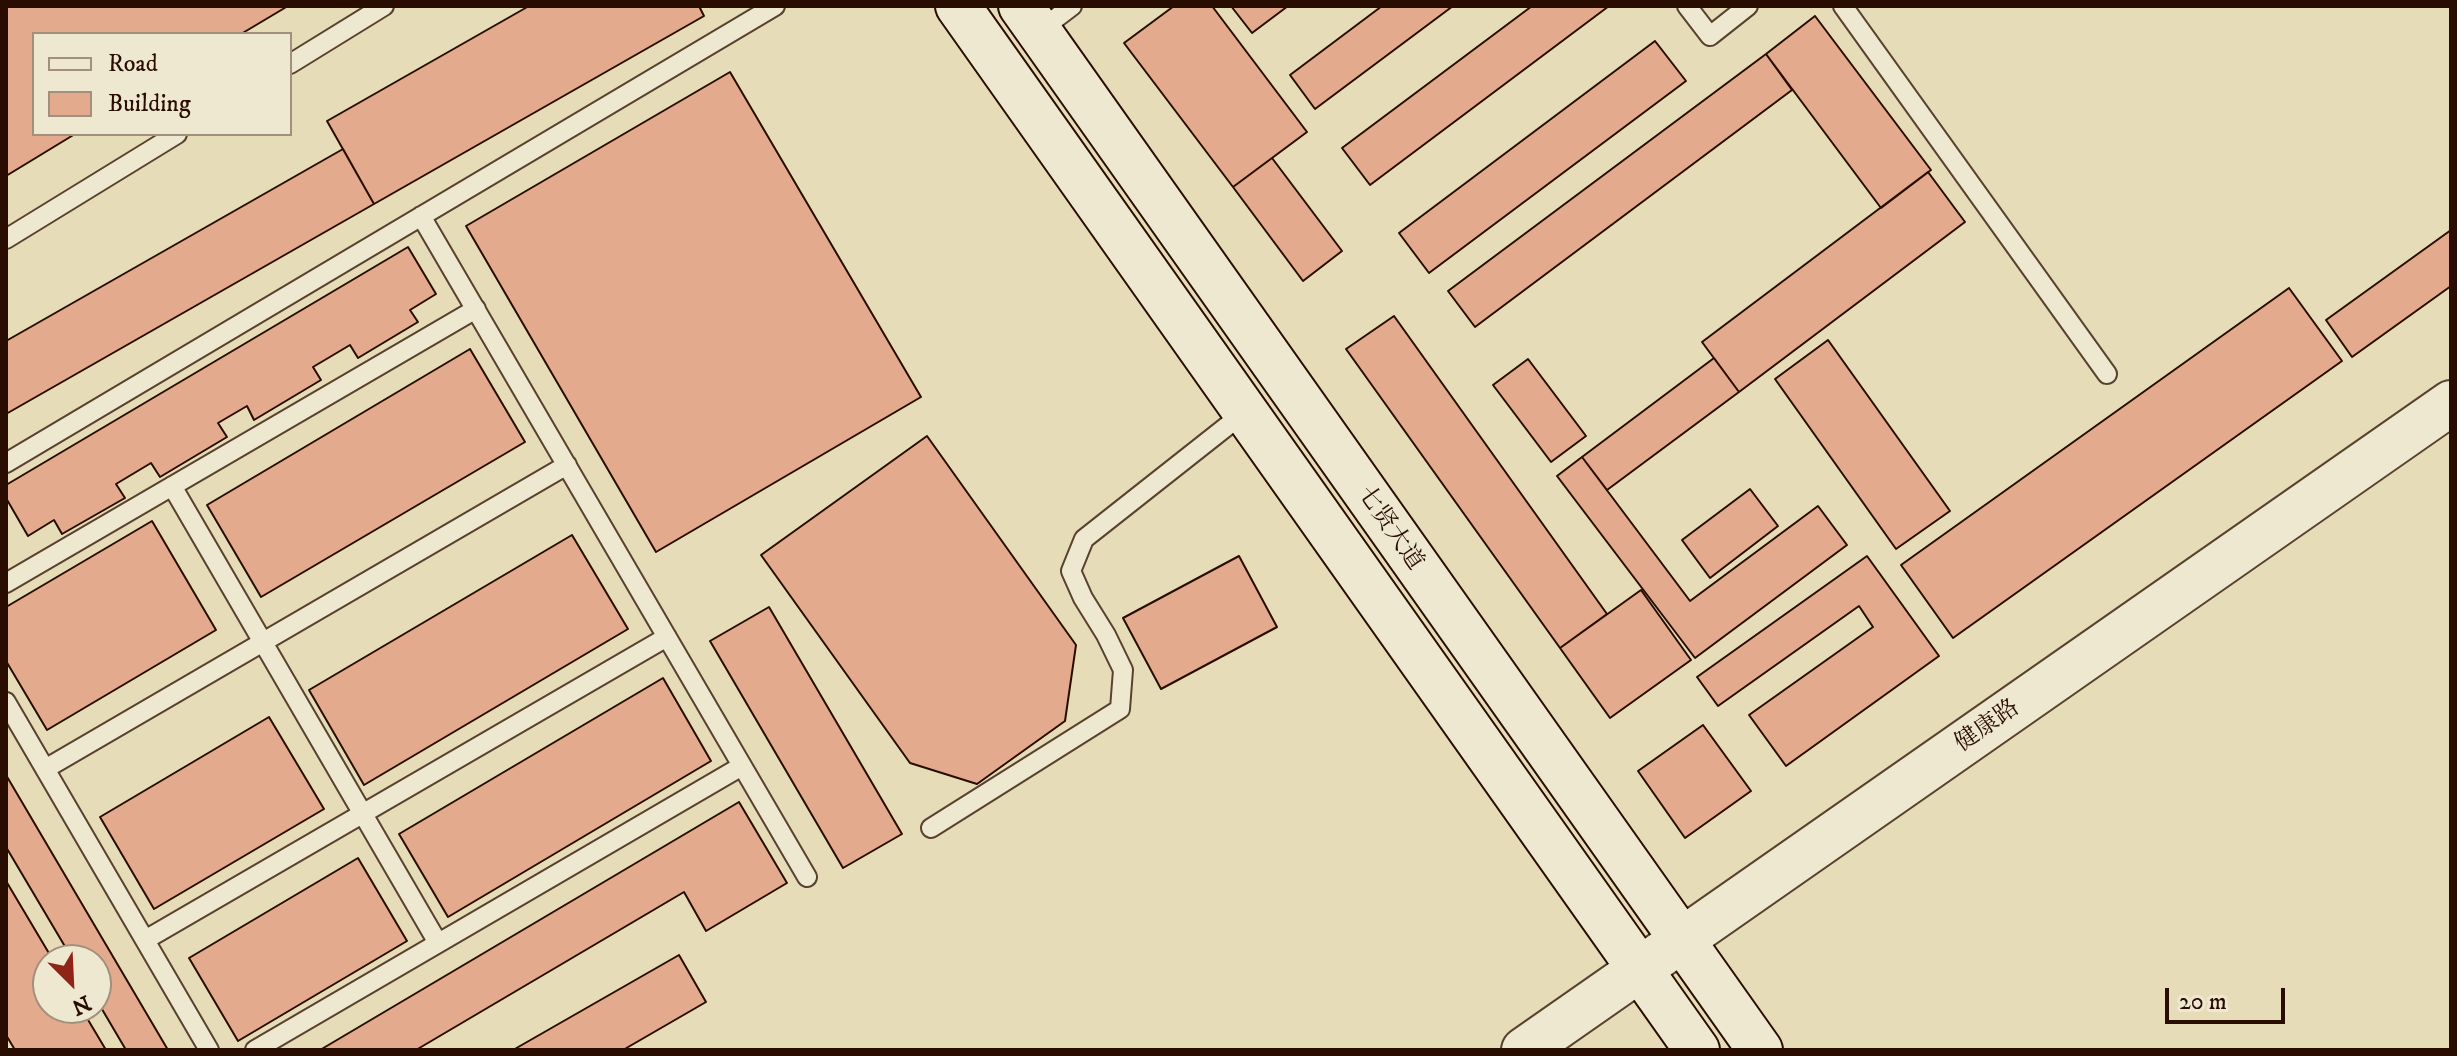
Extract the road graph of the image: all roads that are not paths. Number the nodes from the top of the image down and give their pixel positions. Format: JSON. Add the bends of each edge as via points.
{"nodes":[{"id":1,"x":384,"y":6,"type":"edge"},
{"id":2,"x":775,"y":6,"type":"edge"},
{"id":3,"x":958,"y":6,"type":"edge"},
{"id":4,"x":1687,"y":6,"type":"edge"},
{"id":5,"x":1748,"y":6,"type":"edge"},
{"id":6,"x":1843,"y":6,"type":"edge"},
{"id":7,"x":1043,"y":14,"type":"edge"},
{"id":8,"x":292,"y":63,"type":"edge"},
{"id":9,"x":174,"y":136,"type":"edge"},
{"id":10,"x":421,"y":216,"type":"junction"},
{"id":11,"x":6,"y":239,"type":"edge"},
{"id":12,"x":476,"y":309,"type":"junction"},
{"id":13,"x":2107,"y":374,"type":"dead end"},
{"id":14,"x":2451,"y":403,"type":"edge"},
{"id":15,"x":1245,"y":412,"type":"junction"},
{"id":16,"x":6,"y":463,"type":"edge"},
{"id":17,"x":567,"y":465,"type":"junction"},
{"id":18,"x":172,"y":486,"type":"junction"},
{"id":19,"x":6,"y":583,"type":"edge"},
{"id":20,"x":667,"y":637,"type":"junction"},
{"id":21,"x":263,"y":642,"type":"junction"},
{"id":22,"x":6,"y":702,"type":"edge"},
{"id":23,"x":742,"y":766,"type":"junction"},
{"id":24,"x":45,"y":769,"type":"junction"},
{"id":25,"x":363,"y":813,"type":"junction"},
{"id":26,"x":931,"y":828,"type":"dead end"},
{"id":27,"x":807,"y":877,"type":"dead end"},
{"id":28,"x":145,"y":940,"type":"junction"},
{"id":29,"x":1683,"y":941,"type":"junction"},
{"id":30,"x":438,"y":943,"type":"junction"},
{"id":31,"x":1641,"y":970,"type":"junction"},
{"id":32,"x":209,"y":1050,"type":"edge"},
{"id":33,"x":255,"y":1050,"type":"edge"},
{"id":34,"x":1524,"y":1050,"type":"edge"},
{"id":35,"x":1697,"y":1050,"type":"edge"},
{"id":36,"x":1760,"y":1050,"type":"edge"}],
"edges":[{"from":1,"to":8,"type":"lane"},
{"from":2,"to":10,"type":"lane"},
{"from":3,"to":15,"type":"main road","name":"七贤大道"},
{"from":4,"to":5,"type":"lane","via":[[1710,36]]},
{"from":6,"to":13,"type":"lane"},
{"from":7,"to":29,"type":"main road","name":"七贤大道"},
{"from":9,"to":11,"type":"lane"},
{"from":10,"to":12,"type":"lane"},
{"from":10,"to":16,"type":"lane"},
{"from":12,"to":17,"type":"lane"},
{"from":12,"to":18,"type":"lane"},
{"from":14,"to":29,"type":"main road","name":"健康路"},
{"from":15,"to":26,"type":"lane","via":[[1084,539],[1071,571],[1123,670],[1120,709]]},
{"from":15,"to":31,"type":"main road","name":"七贤大道"},
{"from":17,"to":20,"type":"lane"},
{"from":17,"to":21,"type":"lane"},
{"from":18,"to":19,"type":"lane"},
{"from":18,"to":21,"type":"lane"},
{"from":20,"to":23,"type":"lane"},
{"from":20,"to":25,"type":"lane"},
{"from":21,"to":24,"type":"lane"},
{"from":21,"to":25,"type":"lane"},
{"from":22,"to":24,"type":"lane"},
{"from":23,"to":27,"type":"lane"},
{"from":23,"to":30,"type":"lane"},
{"from":24,"to":28,"type":"lane"},
{"from":25,"to":28,"type":"lane"},
{"from":25,"to":30,"type":"lane"},
{"from":28,"to":32,"type":"lane"},
{"from":29,"to":31,"type":"main road","name":"健康路"},
{"from":29,"to":36,"type":"main road","name":"七贤大道"},
{"from":30,"to":33,"type":"lane"},
{"from":31,"to":34,"type":"main road","name":"健康路"},
{"from":31,"to":35,"type":"main road","name":"七贤大道"}]}
